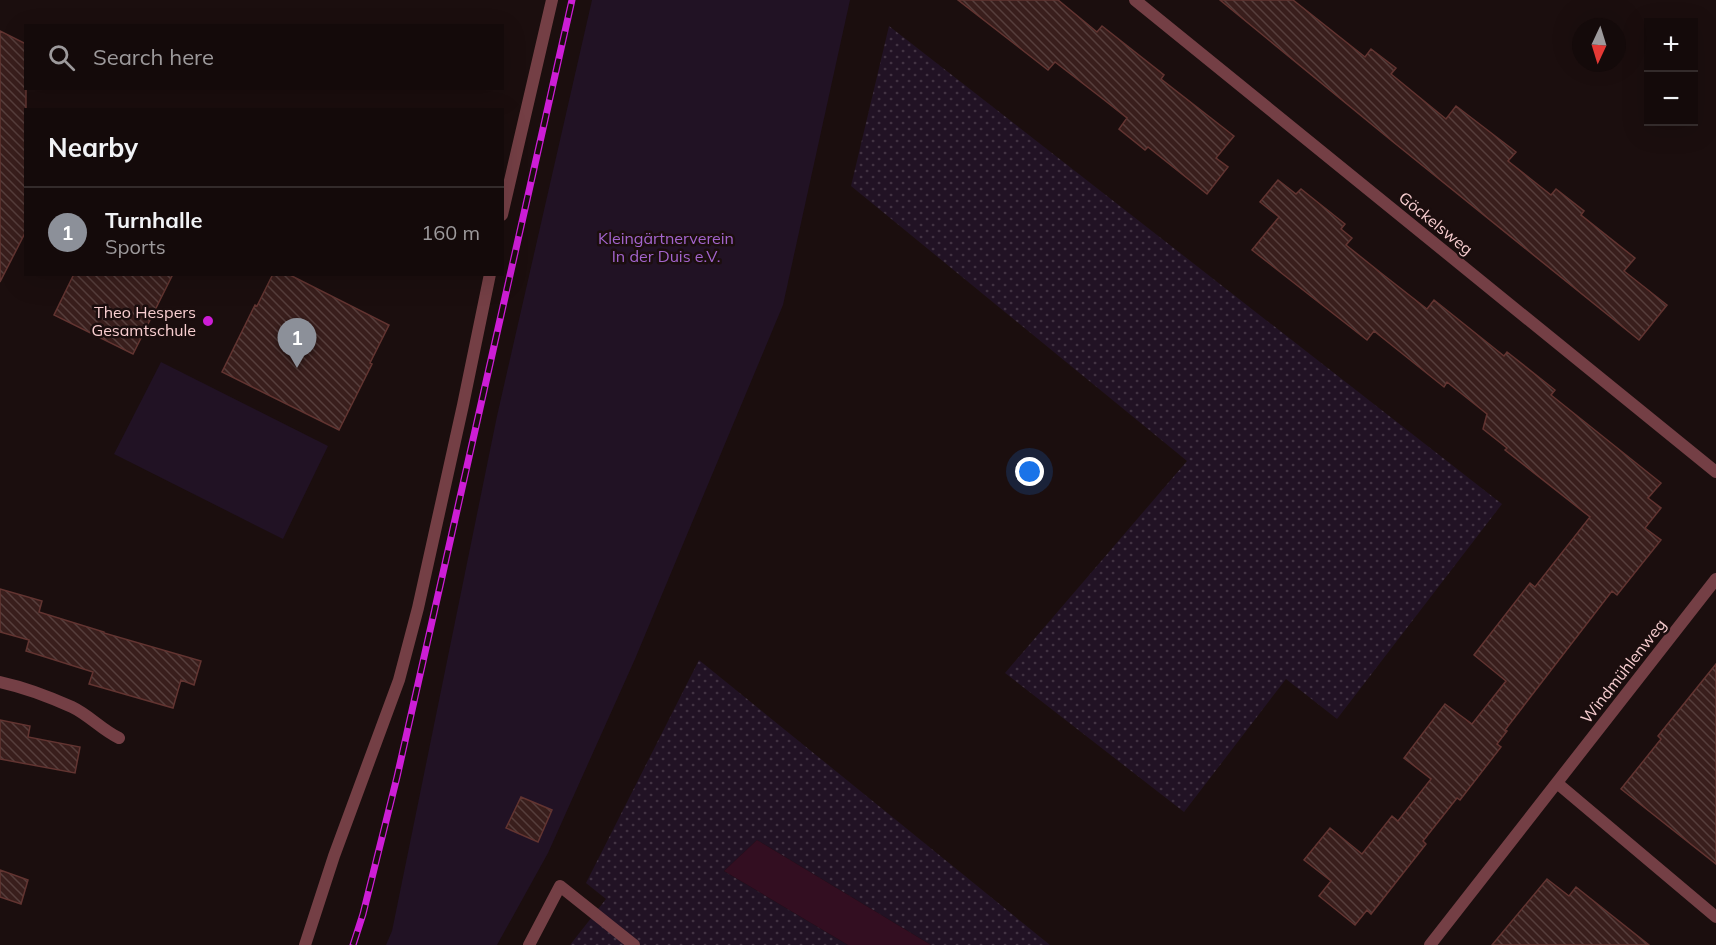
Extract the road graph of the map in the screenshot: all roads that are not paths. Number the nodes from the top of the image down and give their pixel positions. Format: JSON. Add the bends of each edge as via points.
{"nodes":[{"id":1,"x":552,"y":0,"type":"edge"},
{"id":2,"x":1135,"y":0,"type":"edge"},
{"id":3,"x":504,"y":206,"type":"edge"},
{"id":4,"x":490,"y":276,"type":"edge"},
{"id":5,"x":1716,"y":472,"type":"edge"},
{"id":6,"x":1716,"y":579,"type":"edge"},
{"id":7,"x":0,"y":682,"type":"edge"},
{"id":8,"x":119,"y":738,"type":"dead end"},
{"id":9,"x":1557,"y":783,"type":"junction"},
{"id":10,"x":1716,"y":917,"type":"edge"},
{"id":11,"x":305,"y":945,"type":"edge"},
{"id":12,"x":529,"y":945,"type":"edge"},
{"id":13,"x":634,"y":945,"type":"edge"},
{"id":14,"x":1430,"y":945,"type":"edge"}],
"edges":[{"from":1,"to":3,"type":"street"},
{"from":2,"to":5,"type":"street","name":"Göckelsweg"},
{"from":4,"to":11,"type":"street","via":[[399,680]]},
{"from":6,"to":9,"type":"street","name":"Windmühlenweg"},
{"from":7,"to":8,"type":"street","via":[[73,708]]},
{"from":9,"to":10,"type":"street"},
{"from":9,"to":14,"type":"street","name":"Windmühlenweg"},
{"from":12,"to":13,"type":"street","via":[[560,886]]}]}
